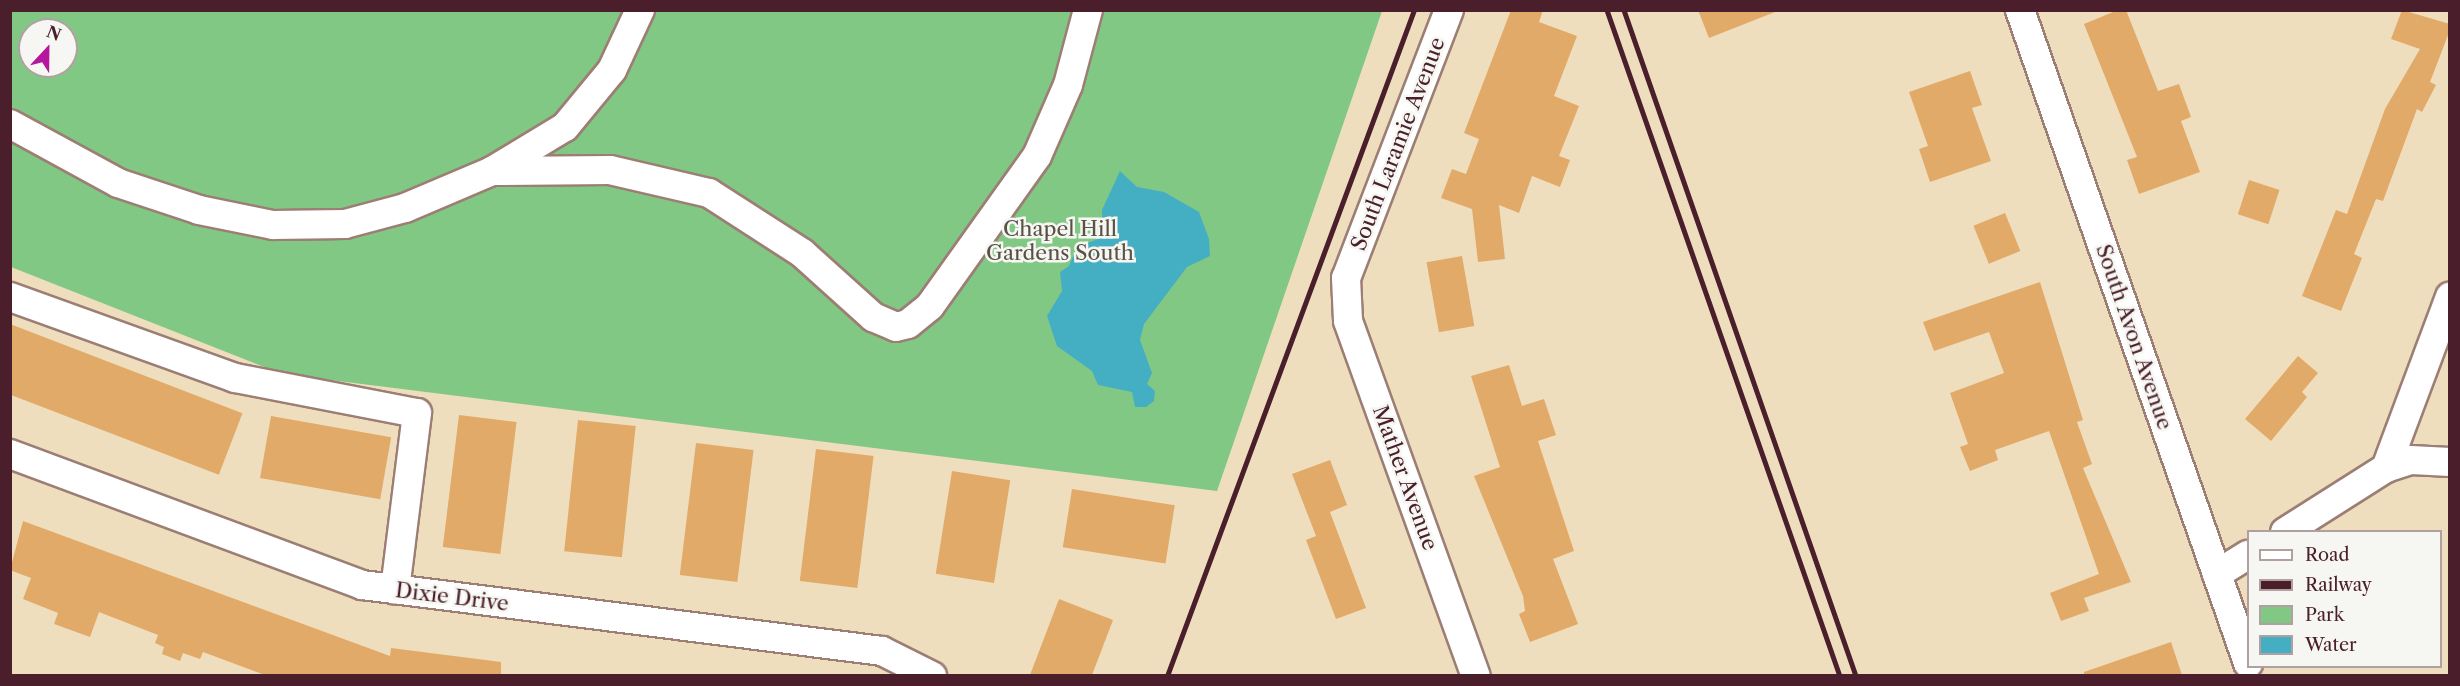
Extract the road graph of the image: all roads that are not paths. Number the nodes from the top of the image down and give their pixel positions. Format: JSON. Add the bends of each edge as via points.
{"nodes":[{"id":1,"x":639,"y":10,"type":"edge"},
{"id":2,"x":1088,"y":10,"type":"edge"},
{"id":3,"x":1449,"y":10,"type":"edge"},
{"id":4,"x":2020,"y":10,"type":"edge"},
{"id":5,"x":10,"y":124,"type":"edge"},
{"id":6,"x":492,"y":171,"type":"junction"},
{"id":7,"x":1346,"y":278,"type":"joint"},
{"id":8,"x":10,"y":297,"type":"edge"},
{"id":9,"x":2450,"y":297,"type":"edge"},
{"id":10,"x":10,"y":454,"type":"edge"},
{"id":11,"x":2450,"y":462,"type":"edge"},
{"id":12,"x":2386,"y":468,"type":"junction"},
{"id":13,"x":2287,"y":530,"type":"edge"},
{"id":14,"x":2247,"y":556,"type":"edge"},
{"id":15,"x":2217,"y":574,"type":"junction"},
{"id":16,"x":394,"y":590,"type":"junction"},
{"id":17,"x":2247,"y":659,"type":"edge"},
{"id":18,"x":923,"y":669,"type":"edge"},
{"id":19,"x":1476,"y":675,"type":"edge"}],
"edges":[{"from":1,"to":6,"type":"street","via":[[612,70],[587,104],[565,128]]},
{"from":2,"to":6,"type":"street","via":[[1068,85],[1037,156],[930,306],[908,324],[896,327],[873,317],[802,253],[709,193],[610,170]]},
{"from":3,"to":7,"type":"street","name":"South Laramie Avenue"},
{"from":4,"to":15,"type":"street","name":"South Avon Avenue"},
{"from":5,"to":6,"type":"street","via":[[118,183],[199,210],[273,225],[345,224],[375,218]]},
{"from":7,"to":19,"type":"street","name":"Mather Avenue","via":[[1348,321]]},
{"from":8,"to":16,"type":"street","via":[[235,378],[417,412]]},
{"from":9,"to":12,"type":"street"},
{"from":10,"to":16,"type":"street","name":"Dixie Drive","via":[[342,580]]},
{"from":11,"to":12,"type":"street","via":[[2412,460]]},
{"from":12,"to":13,"type":"street"},
{"from":14,"to":15,"type":"street"},
{"from":15,"to":17,"type":"street","name":"South Avon Avenue"},
{"from":16,"to":18,"type":"street","name":"Dixie Drive","via":[[882,651]]}]}
